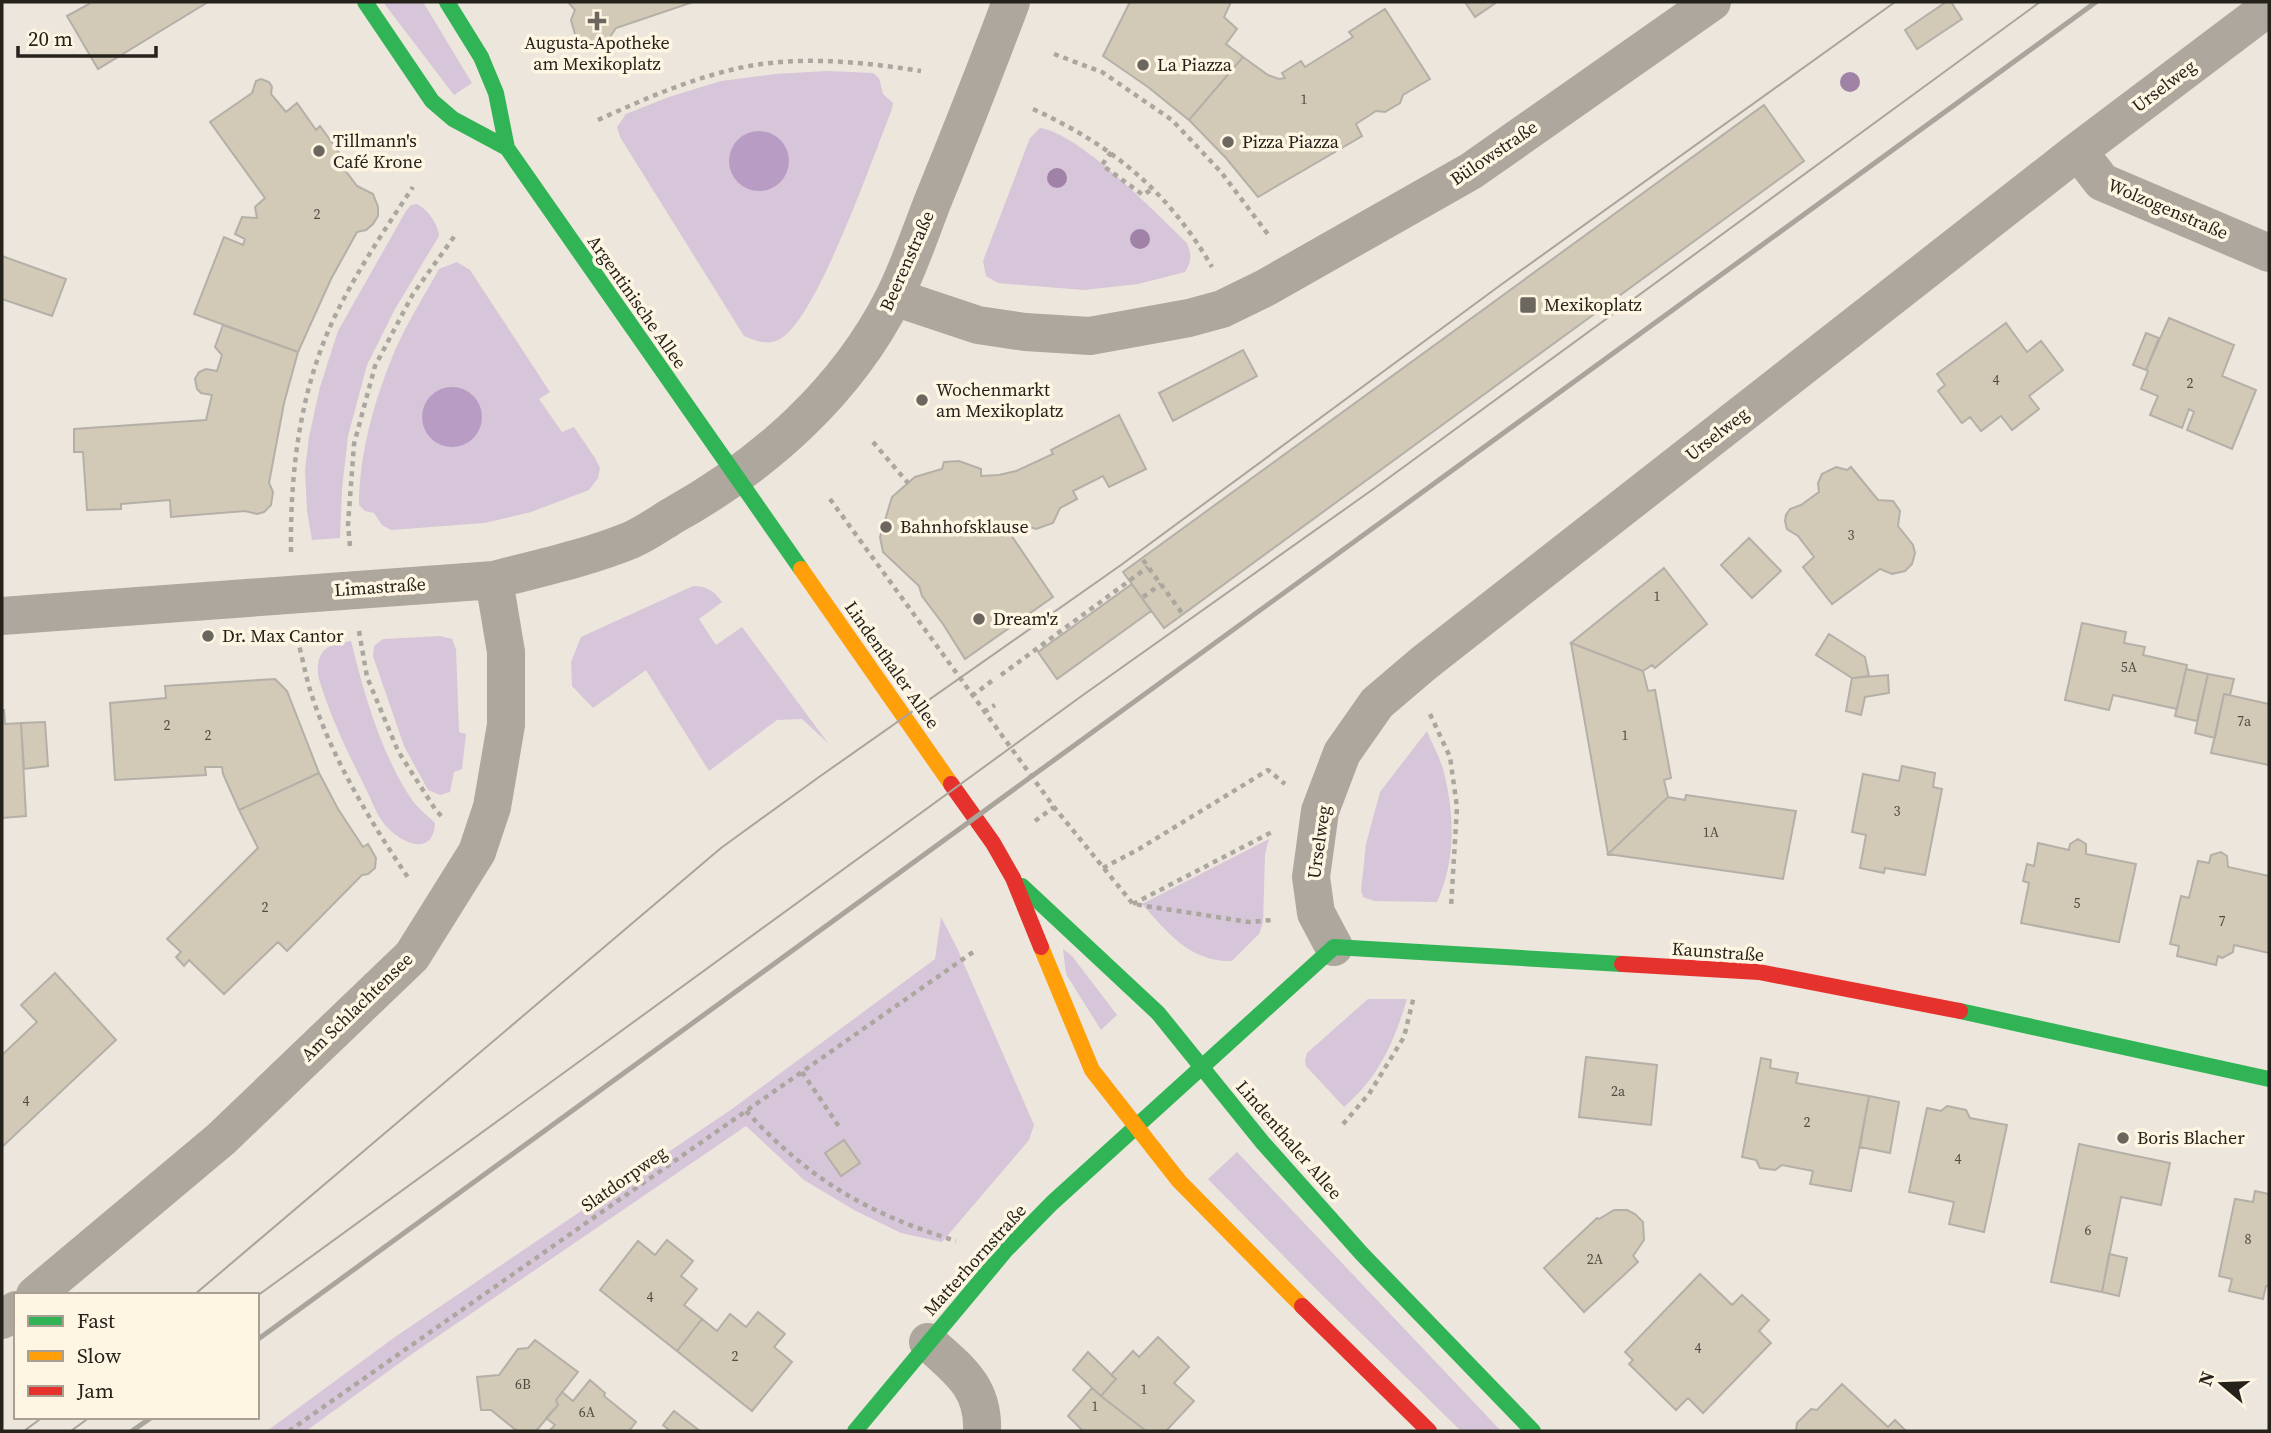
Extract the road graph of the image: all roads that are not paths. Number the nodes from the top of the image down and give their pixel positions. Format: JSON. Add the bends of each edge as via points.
{"nodes":[{"id":1,"x":365,"y":2,"type":"edge"},
{"id":2,"x":447,"y":2,"type":"edge"},
{"id":3,"x":1011,"y":2,"type":"edge"},
{"id":4,"x":1712,"y":2,"type":"edge"},
{"id":5,"x":2269,"y":7,"type":"edge"},
{"id":6,"x":507,"y":148,"type":"junction"},
{"id":7,"x":2078,"y":151,"type":"junction"},
{"id":8,"x":2269,"y":253,"type":"edge"},
{"id":9,"x":894,"y":297,"type":"junction"},
{"id":10,"x":736,"y":477,"type":"junction"},
{"id":11,"x":494,"y":580,"type":"junction"},
{"id":12,"x":2,"y":616,"type":"edge"},
{"id":13,"x":1013,"y":878,"type":"junction"},
{"id":14,"x":1334,"y":947,"type":"junction"},
{"id":15,"x":1201,"y":1067,"type":"junction"},
{"id":16,"x":2269,"y":1079,"type":"edge"},
{"id":17,"x":1136,"y":1127,"type":"junction"},
{"id":18,"x":37,"y":1293,"type":"edge"},
{"id":19,"x":928,"y":1342,"type":"junction"},
{"id":20,"x":855,"y":1431,"type":"edge"},
{"id":21,"x":982,"y":1431,"type":"edge"},
{"id":22,"x":1429,"y":1431,"type":"edge"},
{"id":23,"x":1533,"y":1431,"type":"edge"}],
"edges":[{"from":1,"to":6,"type":"main road","name":"Argentinische Allee","via":[[432,101],[453,119]]},
{"from":2,"to":6,"type":"main road","name":"Argentinische Allee","via":[[481,57],[496,93]]},
{"from":3,"to":9,"type":"street","name":"Beerenstraße"},
{"from":4,"to":9,"type":"street","name":"Bülowstraße","via":[[1471,171],[1222,309],[1090,336],[978,325]]},
{"from":5,"to":7,"type":"street","name":"Urselweg"},
{"from":6,"to":10,"type":"main road","name":"Argentinische Allee"},
{"from":7,"to":8,"type":"street","name":"Wolzogenstraße","via":[[2102,182]]},
{"from":7,"to":14,"type":"street","name":"Urselweg","via":[[1377,703],[1342,753],[1320,811],[1311,877],[1316,913]]},
{"from":9,"to":10,"type":"street","name":"Beerenstraße","via":[[857,358],[815,408]]},
{"from":10,"to":11,"type":"street","name":"Limastraße","via":[[632,539],[571,561]]},
{"from":10,"to":13,"type":"main road","name":"Lindenthaler Allee"},
{"from":11,"to":12,"type":"street","name":"Limastraße"},
{"from":11,"to":18,"type":"street","name":"Am Schlachtensee","via":[[506,652],[506,725],[492,807],[477,852],[412,956],[221,1139]]},
{"from":13,"to":15,"type":"main road","name":"Lindenthaler Allee","via":[[1158,1013]]},
{"from":13,"to":17,"type":"main road","name":"Lindenthaler Allee","via":[[1092,1070]]},
{"from":14,"to":15,"type":"main road"},
{"from":14,"to":16,"type":"main road","name":"Kaunstraße","via":[[1759,972]]},
{"from":15,"to":17,"type":"main road","name":"Matterhornstraße"},
{"from":15,"to":23,"type":"main road","name":"Lindenthaler Allee","via":[[1403,1299]]},
{"from":17,"to":19,"type":"main road","name":"Matterhornstraße","via":[[1024,1231]]},
{"from":17,"to":22,"type":"main road","name":"Lindenthaler Allee","via":[[1179,1181]]},
{"from":19,"to":20,"type":"main road","name":"Matterhornstraße"},
{"from":19,"to":21,"type":"street","via":[[964,1373],[983,1411]]}]}
